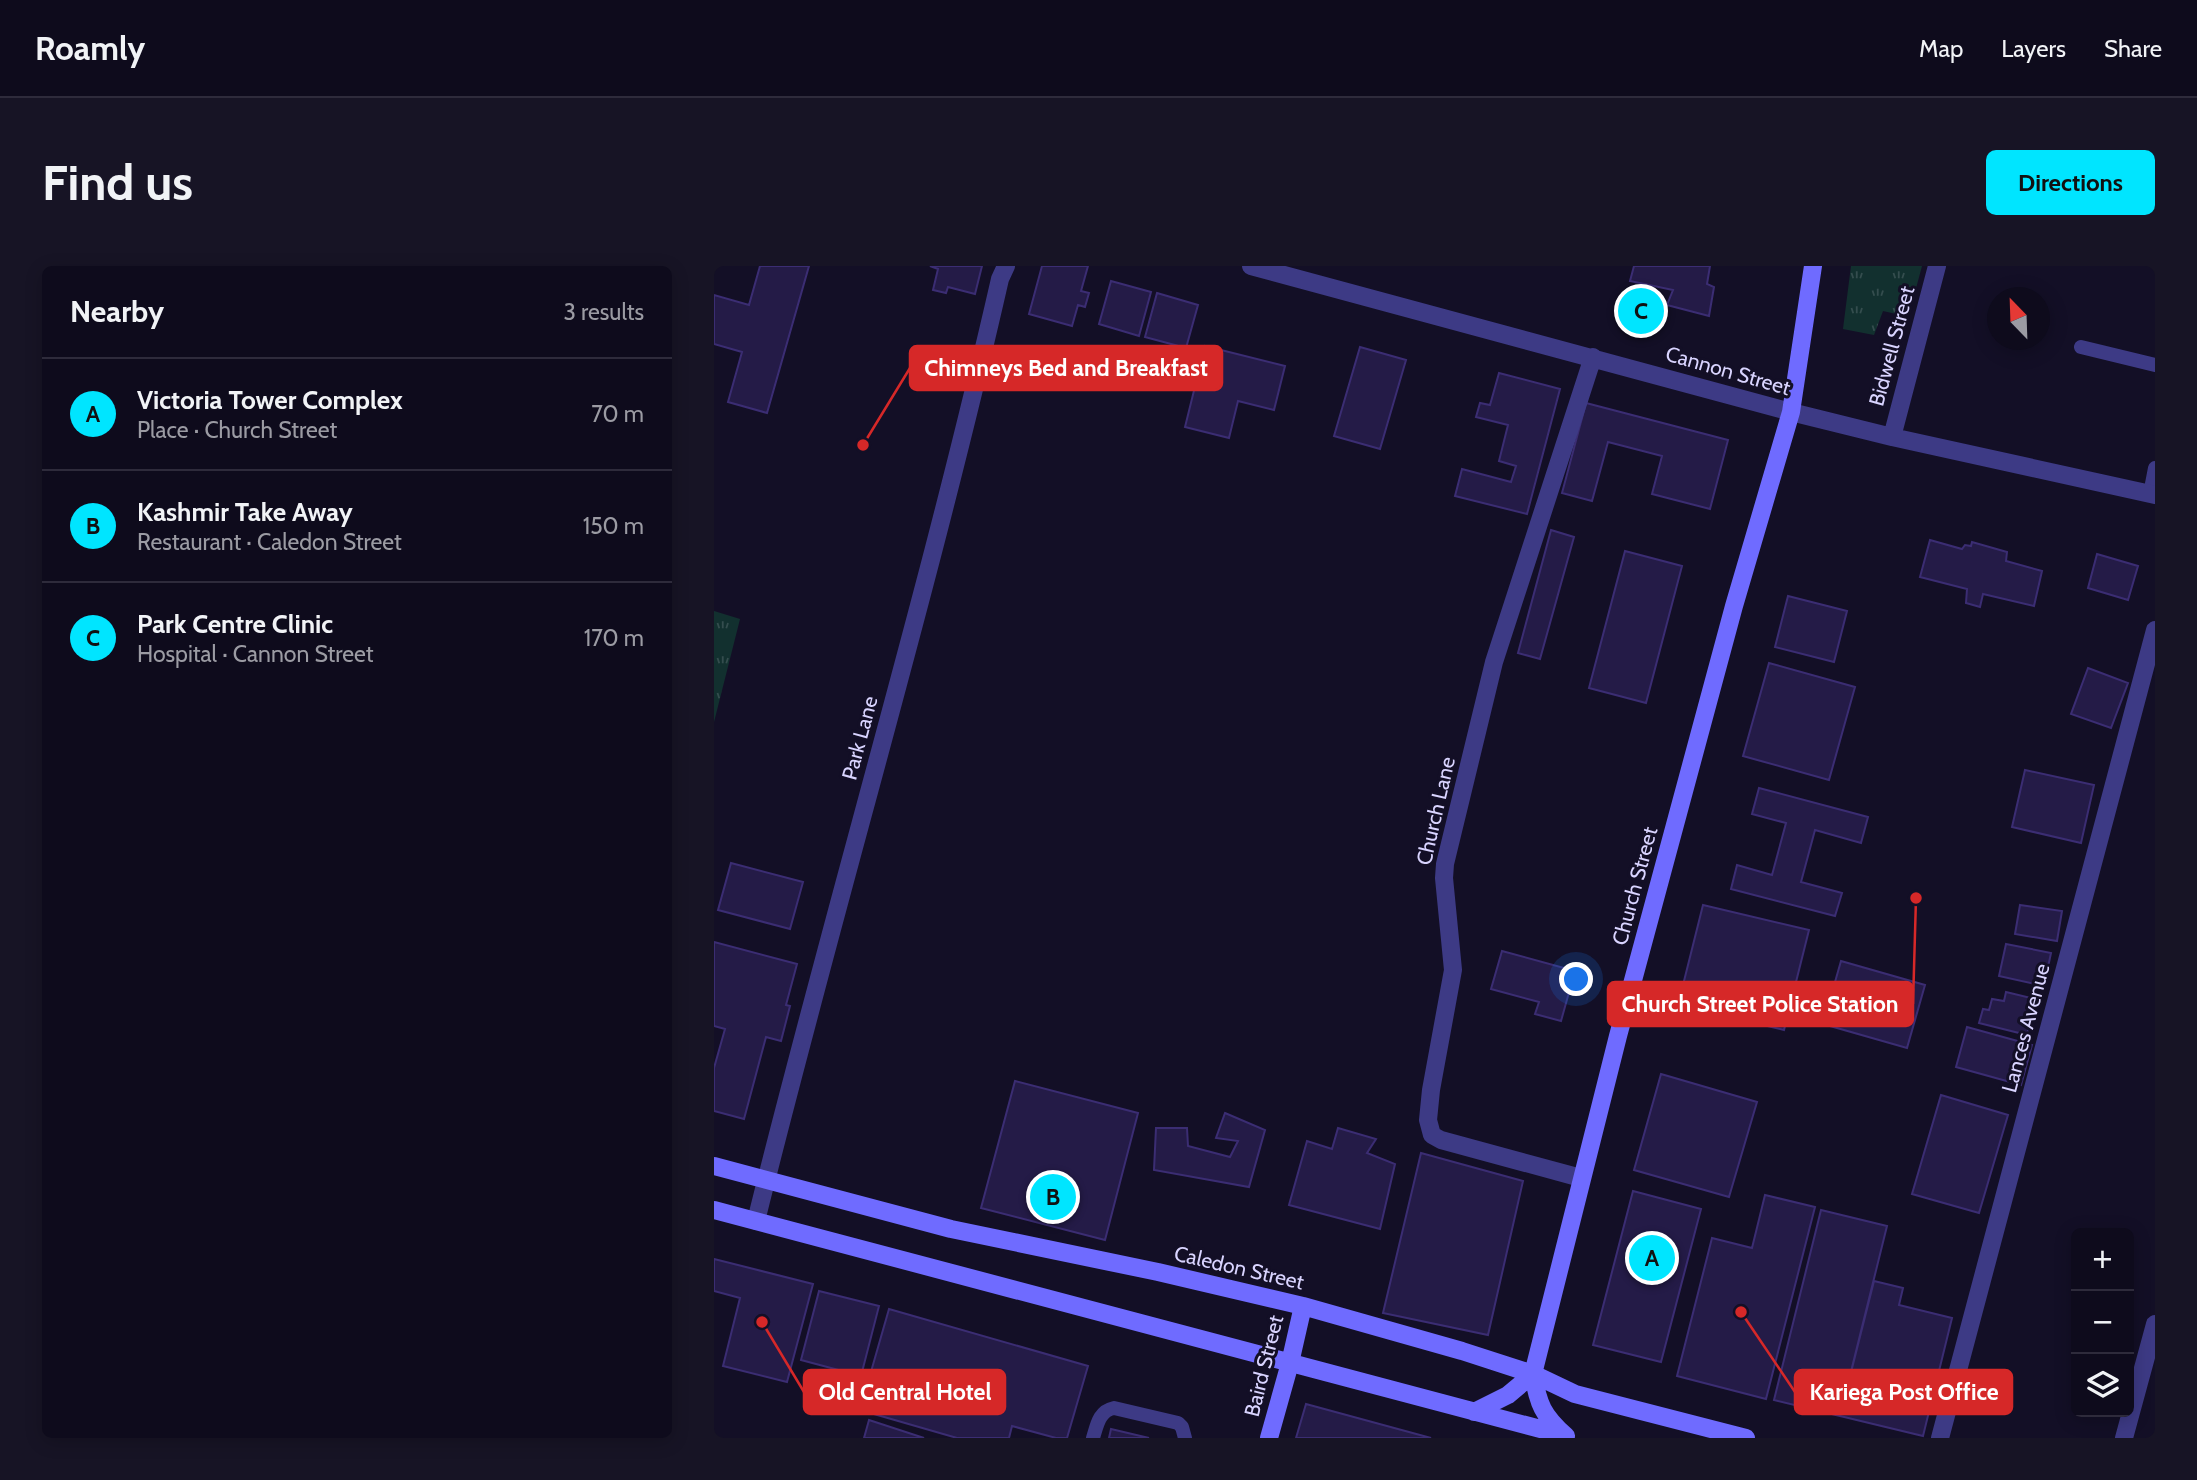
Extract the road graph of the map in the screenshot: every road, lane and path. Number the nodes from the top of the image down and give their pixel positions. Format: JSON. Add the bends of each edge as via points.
{"nodes":[{"id":1,"x":1006,"y":266,"type":"edge"},
{"id":2,"x":1251,"y":266,"type":"edge"},
{"id":3,"x":1813,"y":266,"type":"edge"},
{"id":4,"x":1937,"y":266,"type":"edge"},
{"id":5,"x":2081,"y":347,"type":"dead end"},
{"id":6,"x":1593,"y":357,"type":"junction"},
{"id":7,"x":2155,"y":365,"type":"edge"},
{"id":8,"x":1791,"y":412,"type":"junction"},
{"id":9,"x":1892,"y":437,"type":"junction"},
{"id":10,"x":2155,"y":468,"type":"edge"},
{"id":11,"x":2152,"y":494,"type":"edge"},
{"id":12,"x":2155,"y":630,"type":"edge"},
{"id":13,"x":714,"y":1166,"type":"edge"},
{"id":14,"x":1581,"y":1178,"type":"junction"},
{"id":15,"x":766,"y":1180,"type":"junction"},
{"id":16,"x":714,"y":1210,"type":"edge"},
{"id":17,"x":756,"y":1221,"type":"junction"},
{"id":18,"x":1303,"y":1306,"type":"junction"},
{"id":19,"x":2155,"y":1324,"type":"edge"},
{"id":20,"x":1290,"y":1363,"type":"junction"},
{"id":21,"x":1533,"y":1374,"type":"junction"},
{"id":22,"x":1474,"y":1412,"type":"junction"},
{"id":23,"x":1569,"y":1437,"type":"edge"},
{"id":24,"x":1093,"y":1438,"type":"edge"},
{"id":25,"x":1185,"y":1438,"type":"edge"},
{"id":26,"x":1269,"y":1438,"type":"edge"},
{"id":27,"x":1746,"y":1438,"type":"edge"},
{"id":28,"x":1940,"y":1438,"type":"edge"},
{"id":29,"x":2124,"y":1438,"type":"edge"}],
"edges":[{"from":1,"to":15,"type":"street","name":"Park Lane"},
{"from":2,"to":6,"type":"street","name":"Cannon Street"},
{"from":3,"to":8,"type":"main road","name":"Church Street"},
{"from":4,"to":9,"type":"street","name":"Bidwell Street"},
{"from":5,"to":7,"type":"lane"},
{"from":6,"to":8,"type":"street","name":"Cannon Street"},
{"from":6,"to":14,"type":"street","name":"Church Lane","via":[[1494,662],[1446,864],[1452,970],[1428,1120],[1433,1135],[1441,1140]]},
{"from":8,"to":9,"type":"street","name":"Cannon Street"},
{"from":8,"to":14,"type":"main road","name":"Church Street","via":[[1730,619]]},
{"from":9,"to":11,"type":"street","name":"Cannon Street"},
{"from":10,"to":11,"type":"lane"},
{"from":12,"to":28,"type":"street","name":"Lances Avenue"},
{"from":13,"to":15,"type":"main road","name":"Caledon Street"},
{"from":14,"to":21,"type":"main road","name":"Church Street"},
{"from":15,"to":17,"type":"street","name":"Park Lane"},
{"from":15,"to":18,"type":"main road","name":"Caledon Street","via":[[951,1229]]},
{"from":16,"to":17,"type":"main road"},
{"from":17,"to":20,"type":"main road"},
{"from":18,"to":20,"type":"main road","name":"Baird Street"},
{"from":18,"to":21,"type":"main road","name":"Caledon Street"},
{"from":19,"to":29,"type":"street"},
{"from":20,"to":22,"type":"main road"},
{"from":20,"to":26,"type":"main road","name":"Baird Street"},
{"from":21,"to":22,"type":"main road","via":[[1508,1395]]},
{"from":21,"to":23,"type":"main road","via":[[1541,1408]]},
{"from":21,"to":27,"type":"main road","name":"Caledon Street","via":[[1575,1394]]},
{"from":22,"to":23,"type":"main road"},
{"from":24,"to":25,"type":"lane","via":[[1099,1419],[1114,1408],[1178,1423]]}]}
